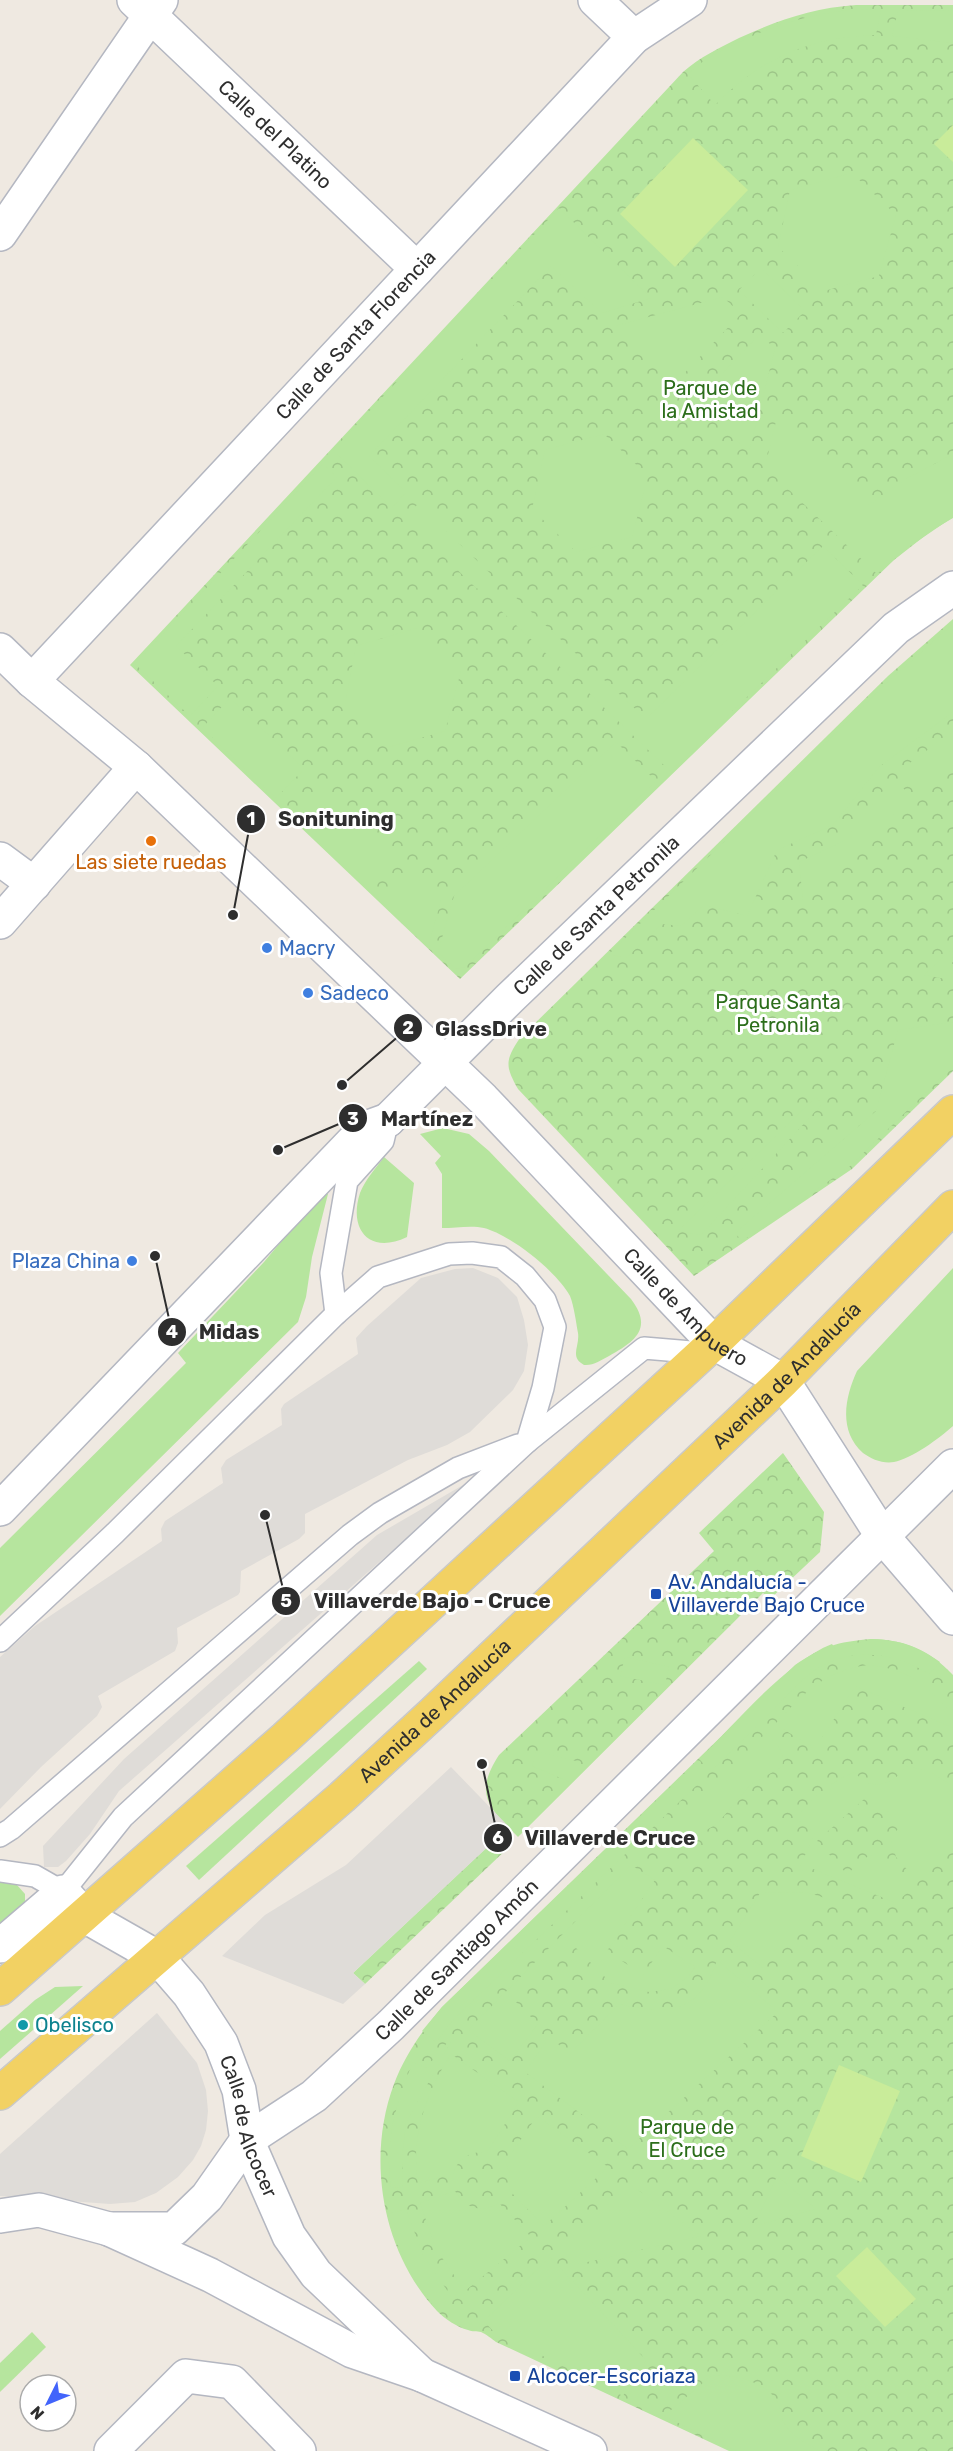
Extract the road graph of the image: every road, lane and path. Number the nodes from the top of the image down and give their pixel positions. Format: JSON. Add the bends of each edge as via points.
{"nodes":[{"id":1,"x":595,"y":0,"type":"edge"},
{"id":2,"x":690,"y":0,"type":"edge"},
{"id":3,"x":149,"y":5,"type":"edge"},
{"id":4,"x":634,"y":37,"type":"junction"},
{"id":5,"x":0,"y":234,"type":"edge"},
{"id":6,"x":417,"y":269,"type":"junction"},
{"id":7,"x":953,"y":588,"type":"edge"},
{"id":8,"x":0,"y":650,"type":"edge"},
{"id":9,"x":32,"y":681,"type":"junction"},
{"id":10,"x":136,"y":767,"type":"junction"},
{"id":11,"x":0,"y":859,"type":"edge"},
{"id":12,"x":34,"y":884,"type":"junction"},
{"id":13,"x":0,"y":922,"type":"edge"},
{"id":14,"x":444,"y":1062,"type":"junction"},
{"id":15,"x":953,"y":1112,"type":"edge"},
{"id":16,"x":388,"y":1120,"type":"junction"},
{"id":17,"x":953,"y":1207,"type":"edge"},
{"id":18,"x":336,"y":1314,"type":"junction"},
{"id":19,"x":708,"y":1348,"type":"junction"},
{"id":20,"x":783,"y":1381,"type":"junction"},
{"id":21,"x":527,"y":1442,"type":"junction"},
{"id":22,"x":953,"y":1466,"type":"edge"},
{"id":23,"x":5,"y":1495,"type":"edge"},
{"id":24,"x":883,"y":1537,"type":"junction"},
{"id":25,"x":953,"y":1618,"type":"edge"},
{"id":26,"x":0,"y":1641,"type":"edge"},
{"id":27,"x":0,"y":1836,"type":"edge"},
{"id":28,"x":0,"y":1871,"type":"edge"},
{"id":29,"x":63,"y":1892,"type":"junction"},
{"id":30,"x":85,"y":1916,"type":"junction"},
{"id":31,"x":0,"y":1947,"type":"edge"},
{"id":32,"x":157,"y":1956,"type":"junction"},
{"id":33,"x":0,"y":1971,"type":"edge"},
{"id":34,"x":0,"y":1989,"type":"edge"},
{"id":35,"x":0,"y":2093,"type":"edge"},
{"id":36,"x":247,"y":2140,"type":"junction"},
{"id":37,"x":0,"y":2216,"type":"edge"},
{"id":38,"x":109,"y":2229,"type":"junction"},
{"id":39,"x":422,"y":2375,"type":"junction"},
{"id":40,"x":295,"y":2447,"type":"edge"},
{"id":41,"x":111,"y":2451,"type":"edge"},
{"id":42,"x":590,"y":2451,"type":"edge"}],
"edges":[{"from":1,"to":4,"type":"street"},
{"from":2,"to":4,"type":"street","name":"Calle de Santa Florencia"},
{"from":3,"to":5,"type":"street"},
{"from":3,"to":6,"type":"street","name":"Calle del Platino"},
{"from":4,"to":6,"type":"street","name":"Calle de Santa Florencia"},
{"from":6,"to":9,"type":"street","name":"Calle de Santa Florencia"},
{"from":7,"to":14,"type":"street","name":"Calle de Santa Petronila","via":[[896,628]]},
{"from":8,"to":9,"type":"street","name":"Calle de Ampuero"},
{"from":9,"to":10,"type":"street","name":"Calle de Ampuero"},
{"from":10,"to":12,"type":"street"},
{"from":10,"to":14,"type":"street","name":"Calle de Ampuero"},
{"from":11,"to":12,"type":"street"},
{"from":12,"to":13,"type":"street"},
{"from":14,"to":16,"type":"street","name":"Calle de Santa Petronila"},
{"from":14,"to":19,"type":"street","name":"Calle de Ampuero","via":[[483,1099]]},
{"from":15,"to":19,"type":"main road"},
{"from":16,"to":18,"type":"lane","via":[[383,1141],[346,1180],[331,1273]]},
{"from":16,"to":23,"type":"street","name":"Calle de Santa Petronila","via":[[366,1128]]},
{"from":17,"to":20,"type":"main road","name":"Avenida de Andalucía"},
{"from":18,"to":21,"type":"lane","via":[[378,1277],[389,1273],[449,1254],[501,1257],[525,1276],[545,1300],[555,1327]]},
{"from":18,"to":26,"type":"lane"},
{"from":19,"to":20,"type":"street","name":"Calle de Ampuero"},
{"from":19,"to":21,"type":"lane","via":[[644,1348]]},
{"from":19,"to":30,"type":"main road","via":[[285,1738]]},
{"from":20,"to":24,"type":"street","name":"Calle de Ampuero"},
{"from":20,"to":32,"type":"main road","name":"Avenida de Andalucía","via":[[426,1720]]},
{"from":21,"to":27,"type":"lane","via":[[458,1467],[365,1524]]},
{"from":21,"to":29,"type":"lane","via":[[123,1817]]},
{"from":22,"to":24,"type":"street","name":"Calle de Santiago Amón"},
{"from":24,"to":25,"type":"street","name":"Calle de Ampuero"},
{"from":24,"to":36,"type":"street","name":"Calle de Santiago Amón","via":[[391,2025],[314,2096]]},
{"from":28,"to":29,"type":"lane","via":[[35,1876]]},
{"from":29,"to":30,"type":"street","name":"Calle de Alcocer"},
{"from":29,"to":31,"type":"street"},
{"from":29,"to":33,"type":"lane"},
{"from":30,"to":32,"type":"street","name":"Calle de Alcocer"},
{"from":30,"to":34,"type":"main road"},
{"from":32,"to":35,"type":"main road","name":"Avenida de Andalucía"},
{"from":32,"to":36,"type":"street","name":"Calle de Alcocer","via":[[189,1994],[221,2043],[239,2090]]},
{"from":36,"to":38,"type":"street","via":[[207,2197],[174,2229]]},
{"from":36,"to":39,"type":"street","name":"Calle de Alcocer","via":[[289,2236],[316,2274]]},
{"from":37,"to":38,"type":"street","name":"Calle de Alcocer","via":[[39,2210]]},
{"from":38,"to":39,"type":"street","name":"Calle de Alcocer","via":[[210,2276],[352,2351]]},
{"from":39,"to":42,"type":"street","name":"Calle de Alcocer"},
{"from":40,"to":41,"type":"street","via":[[232,2382],[186,2376]]}]}
